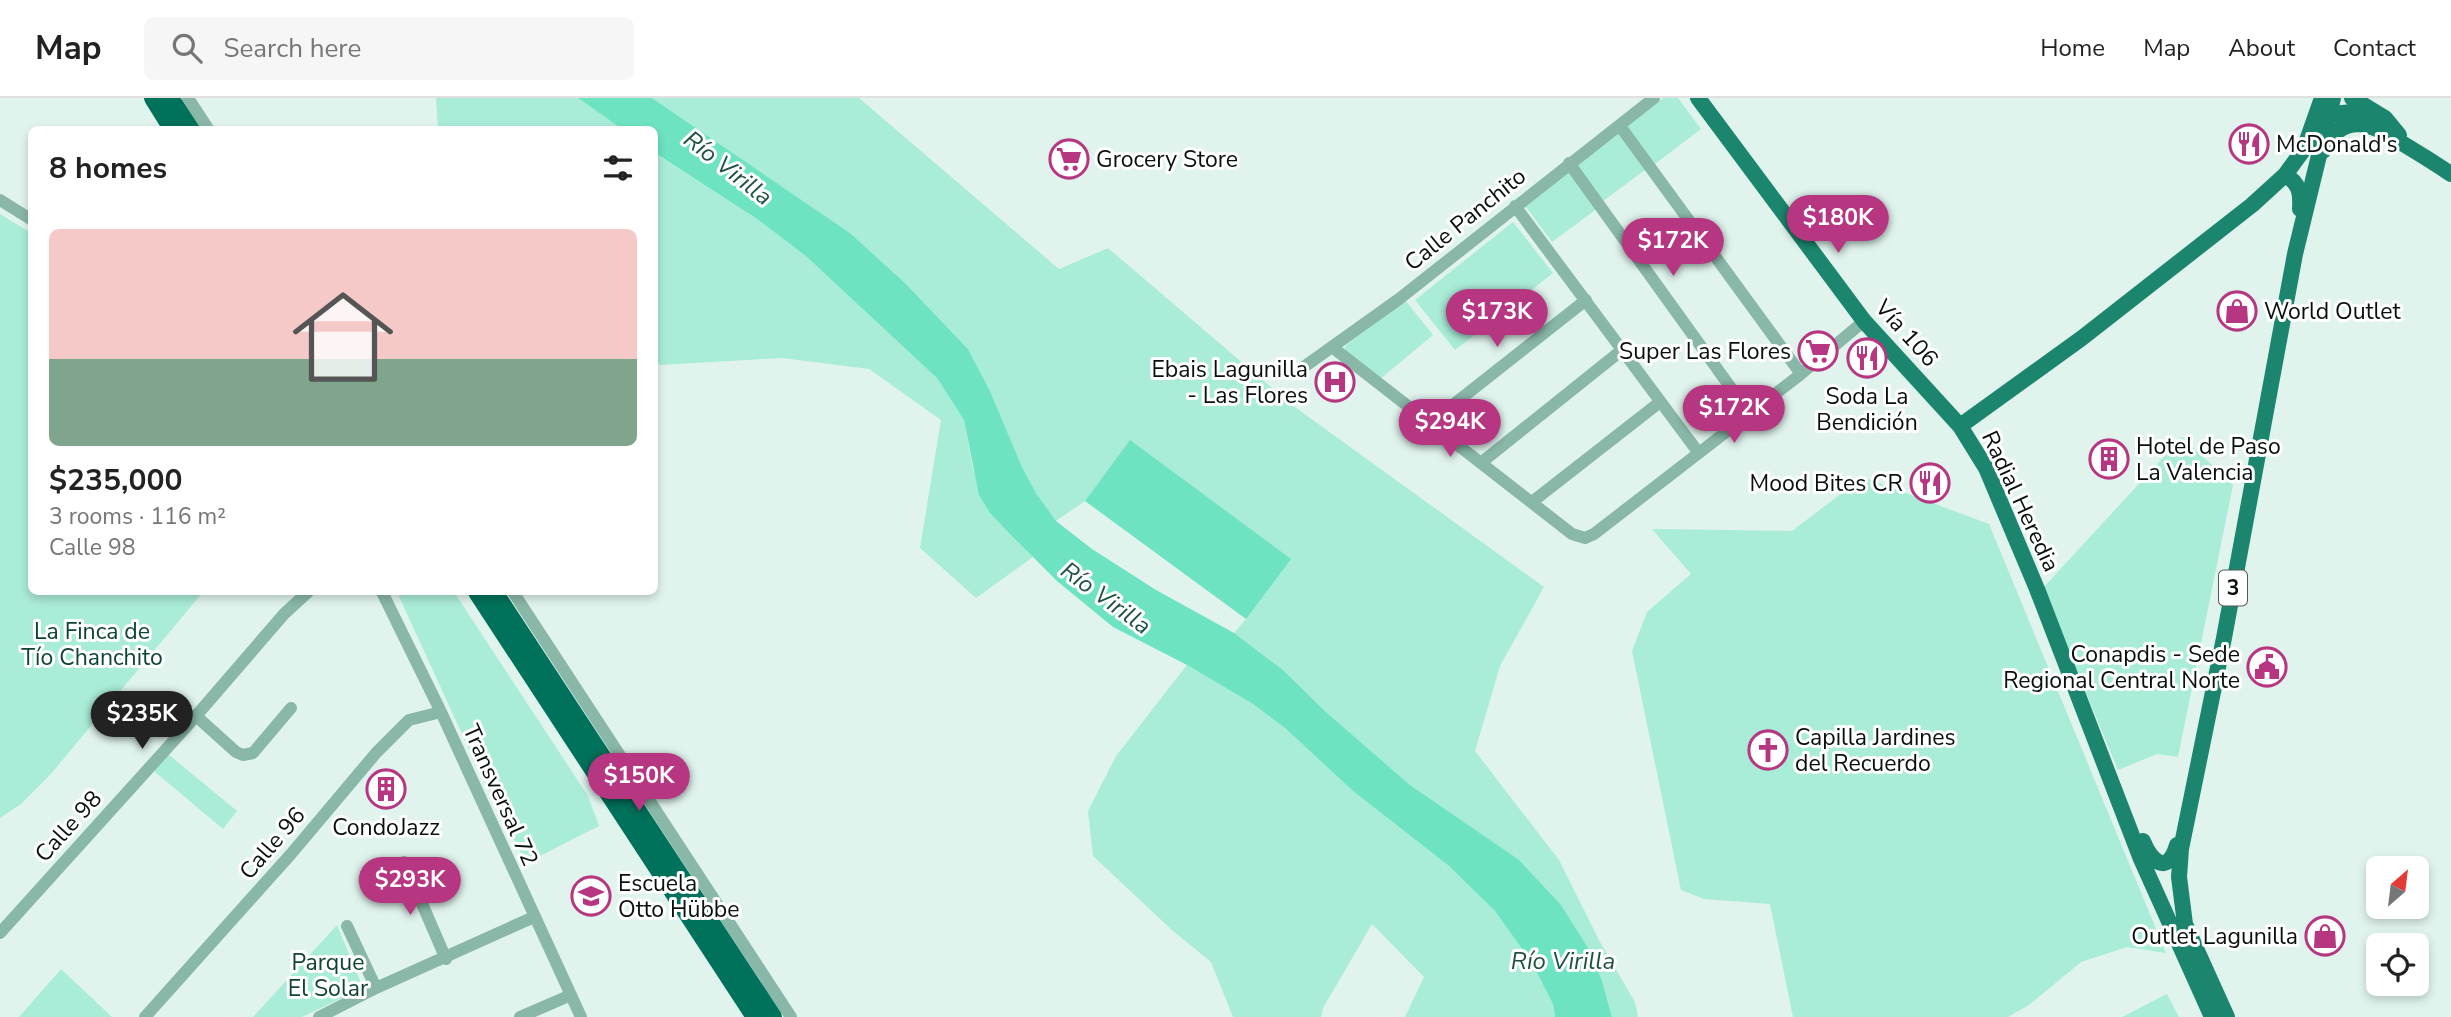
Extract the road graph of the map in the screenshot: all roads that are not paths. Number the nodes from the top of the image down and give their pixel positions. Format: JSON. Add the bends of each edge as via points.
{"nodes":[{"id":1,"x":153,"y":98,"type":"edge"},
{"id":2,"x":170,"y":98,"type":"edge"},
{"id":3,"x":188,"y":98,"type":"edge"},
{"id":4,"x":1654,"y":98,"type":"edge"},
{"id":5,"x":1698,"y":98,"type":"edge"},
{"id":6,"x":2322,"y":98,"type":"edge"},
{"id":7,"x":2333,"y":98,"type":"edge"},
{"id":8,"x":2352,"y":98,"type":"edge"},
{"id":9,"x":2328,"y":116,"type":"junction"},
{"id":10,"x":170,"y":126,"type":"edge"},
{"id":11,"x":188,"y":126,"type":"edge"},
{"id":12,"x":206,"y":126,"type":"edge"},
{"id":13,"x":1620,"y":126,"type":"junction"},
{"id":14,"x":2399,"y":135,"type":"junction"},
{"id":15,"x":2310,"y":137,"type":"junction"},
{"id":16,"x":1569,"y":163,"type":"junction"},
{"id":17,"x":2451,"y":164,"type":"edge"},
{"id":18,"x":2451,"y":174,"type":"edge"},
{"id":19,"x":2285,"y":176,"type":"junction"},
{"id":20,"x":2310,"y":190,"type":"junction"},
{"id":21,"x":0,"y":200,"type":"edge"},
{"id":22,"x":1515,"y":205,"type":"junction"},
{"id":23,"x":28,"y":218,"type":"edge"},
{"id":24,"x":2295,"y":254,"type":"junction"},
{"id":25,"x":1586,"y":300,"type":"junction"},
{"id":26,"x":1864,"y":321,"type":"junction"},
{"id":27,"x":1332,"y":347,"type":"junction"},
{"id":28,"x":1622,"y":350,"type":"junction"},
{"id":29,"x":1301,"y":369,"type":"dead end"},
{"id":30,"x":1801,"y":374,"type":"junction"},
{"id":31,"x":1660,"y":402,"type":"junction"},
{"id":32,"x":1749,"y":413,"type":"junction"},
{"id":33,"x":1430,"y":423,"type":"junction"},
{"id":34,"x":1960,"y":426,"type":"junction"},
{"id":35,"x":1698,"y":452,"type":"junction"},
{"id":36,"x":1482,"y":462,"type":"junction"},
{"id":37,"x":1532,"y":502,"type":"junction"},
{"id":38,"x":305,"y":595,"type":"edge"},
{"id":39,"x":383,"y":595,"type":"edge"},
{"id":40,"x":479,"y":595,"type":"edge"},
{"id":41,"x":496,"y":595,"type":"edge"},
{"id":42,"x":515,"y":595,"type":"edge"},
{"id":43,"x":2039,"y":597,"type":"junction"},
{"id":44,"x":291,"y":708,"type":"dead end"},
{"id":45,"x":441,"y":712,"type":"junction"},
{"id":46,"x":196,"y":716,"type":"junction"},
{"id":47,"x":2188,"y":811,"type":"junction"},
{"id":48,"x":404,"y":862,"type":"dead end"},
{"id":49,"x":534,"y":917,"type":"junction"},
{"id":50,"x":347,"y":926,"type":"dead end"},
{"id":51,"x":0,"y":933,"type":"edge"},
{"id":52,"x":446,"y":959,"type":"junction"},
{"id":53,"x":376,"y":988,"type":"junction"},
{"id":54,"x":571,"y":995,"type":"junction"},
{"id":55,"x":145,"y":1017,"type":"edge"},
{"id":56,"x":319,"y":1017,"type":"edge"},
{"id":57,"x":520,"y":1017,"type":"edge"},
{"id":58,"x":581,"y":1017,"type":"edge"},
{"id":59,"x":755,"y":1017,"type":"edge"},
{"id":60,"x":773,"y":1017,"type":"edge"},
{"id":61,"x":791,"y":1017,"type":"edge"},
{"id":62,"x":2212,"y":1017,"type":"edge"},
{"id":63,"x":2227,"y":1017,"type":"edge"}],
"edges":[{"from":1,"to":10,"type":"highway"},
{"from":2,"to":11,"type":"highway"},
{"from":3,"to":12,"type":"street"},
{"from":4,"to":13,"type":"street","name":"Calle Panchito"},
{"from":5,"to":26,"type":"main road","name":"Vía 106"},
{"from":6,"to":15,"type":"main road","name":"Radial Heredia"},
{"from":7,"to":9,"type":"main road","number":"3"},
{"from":8,"to":14,"type":"main road","via":[[2385,118]]},
{"from":9,"to":14,"type":"main road","via":[[2363,114]]},
{"from":9,"to":15,"type":"main road"},
{"from":9,"to":20,"type":"main road","number":"3"},
{"from":13,"to":16,"type":"street","name":"Calle Panchito"},
{"from":13,"to":30,"type":"street"},
{"from":14,"to":17,"type":"main road"},
{"from":15,"to":19,"type":"main road","name":"Radial Heredia"},
{"from":16,"to":22,"type":"street","name":"Calle Panchito"},
{"from":16,"to":32,"type":"street"},
{"from":18,"to":20,"type":"main road","via":[[2381,130],[2353,124],[2326,145]]},
{"from":19,"to":24,"type":"main road","via":[[2294,181],[2301,197]]},
{"from":19,"to":34,"type":"main road","name":"Radial Heredia","via":[[2082,338]]},
{"from":20,"to":24,"type":"main road","number":"3"},
{"from":21,"to":23,"type":"street"},
{"from":22,"to":25,"type":"street"},
{"from":22,"to":27,"type":"street","name":"Calle Panchito"},
{"from":24,"to":47,"type":"main road","number":"3"},
{"from":25,"to":28,"type":"street"},
{"from":25,"to":33,"type":"street"},
{"from":26,"to":30,"type":"street"},
{"from":26,"to":34,"type":"main road","name":"Vía 106"},
{"from":27,"to":29,"type":"street","name":"Calle Panchito"},
{"from":27,"to":33,"type":"street"},
{"from":28,"to":31,"type":"street"},
{"from":28,"to":36,"type":"street"},
{"from":30,"to":32,"type":"street"},
{"from":31,"to":35,"type":"street"},
{"from":31,"to":37,"type":"street"},
{"from":32,"to":35,"type":"street"},
{"from":33,"to":36,"type":"street"},
{"from":34,"to":43,"type":"main road","name":"Radial Heredia","via":[[1986,468]]},
{"from":35,"to":37,"type":"street","via":[[1585,538],[1572,534]]},
{"from":36,"to":37,"type":"street"},
{"from":38,"to":46,"type":"street","name":"Calle 98"},
{"from":39,"to":45,"type":"street","name":"Transversal 72"},
{"from":40,"to":59,"type":"highway"},
{"from":41,"to":60,"type":"highway"},
{"from":42,"to":61,"type":"street"},
{"from":43,"to":47,"type":"main road","via":[[2065,648],[2147,851],[2158,863],[2171,860]]},
{"from":43,"to":62,"type":"main road","name":"Radial Heredia","via":[[2141,859]]},
{"from":44,"to":46,"type":"street","via":[[253,753],[243,755]]},
{"from":45,"to":49,"type":"street","name":"Transversal 72"},
{"from":45,"to":55,"type":"street","name":"Calle 96","via":[[409,720],[376,753]]},
{"from":46,"to":51,"type":"street","name":"Calle 98"},
{"from":47,"to":63,"type":"main road","number":"3","via":[[2179,877],[2185,924]]},
{"from":48,"to":52,"type":"street"},
{"from":49,"to":52,"type":"street"},
{"from":49,"to":54,"type":"street","name":"Transversal 72"},
{"from":50,"to":53,"type":"street"},
{"from":52,"to":53,"type":"street"},
{"from":53,"to":56,"type":"street"},
{"from":54,"to":57,"type":"street"},
{"from":54,"to":58,"type":"street","name":"Transversal 72"}]}
